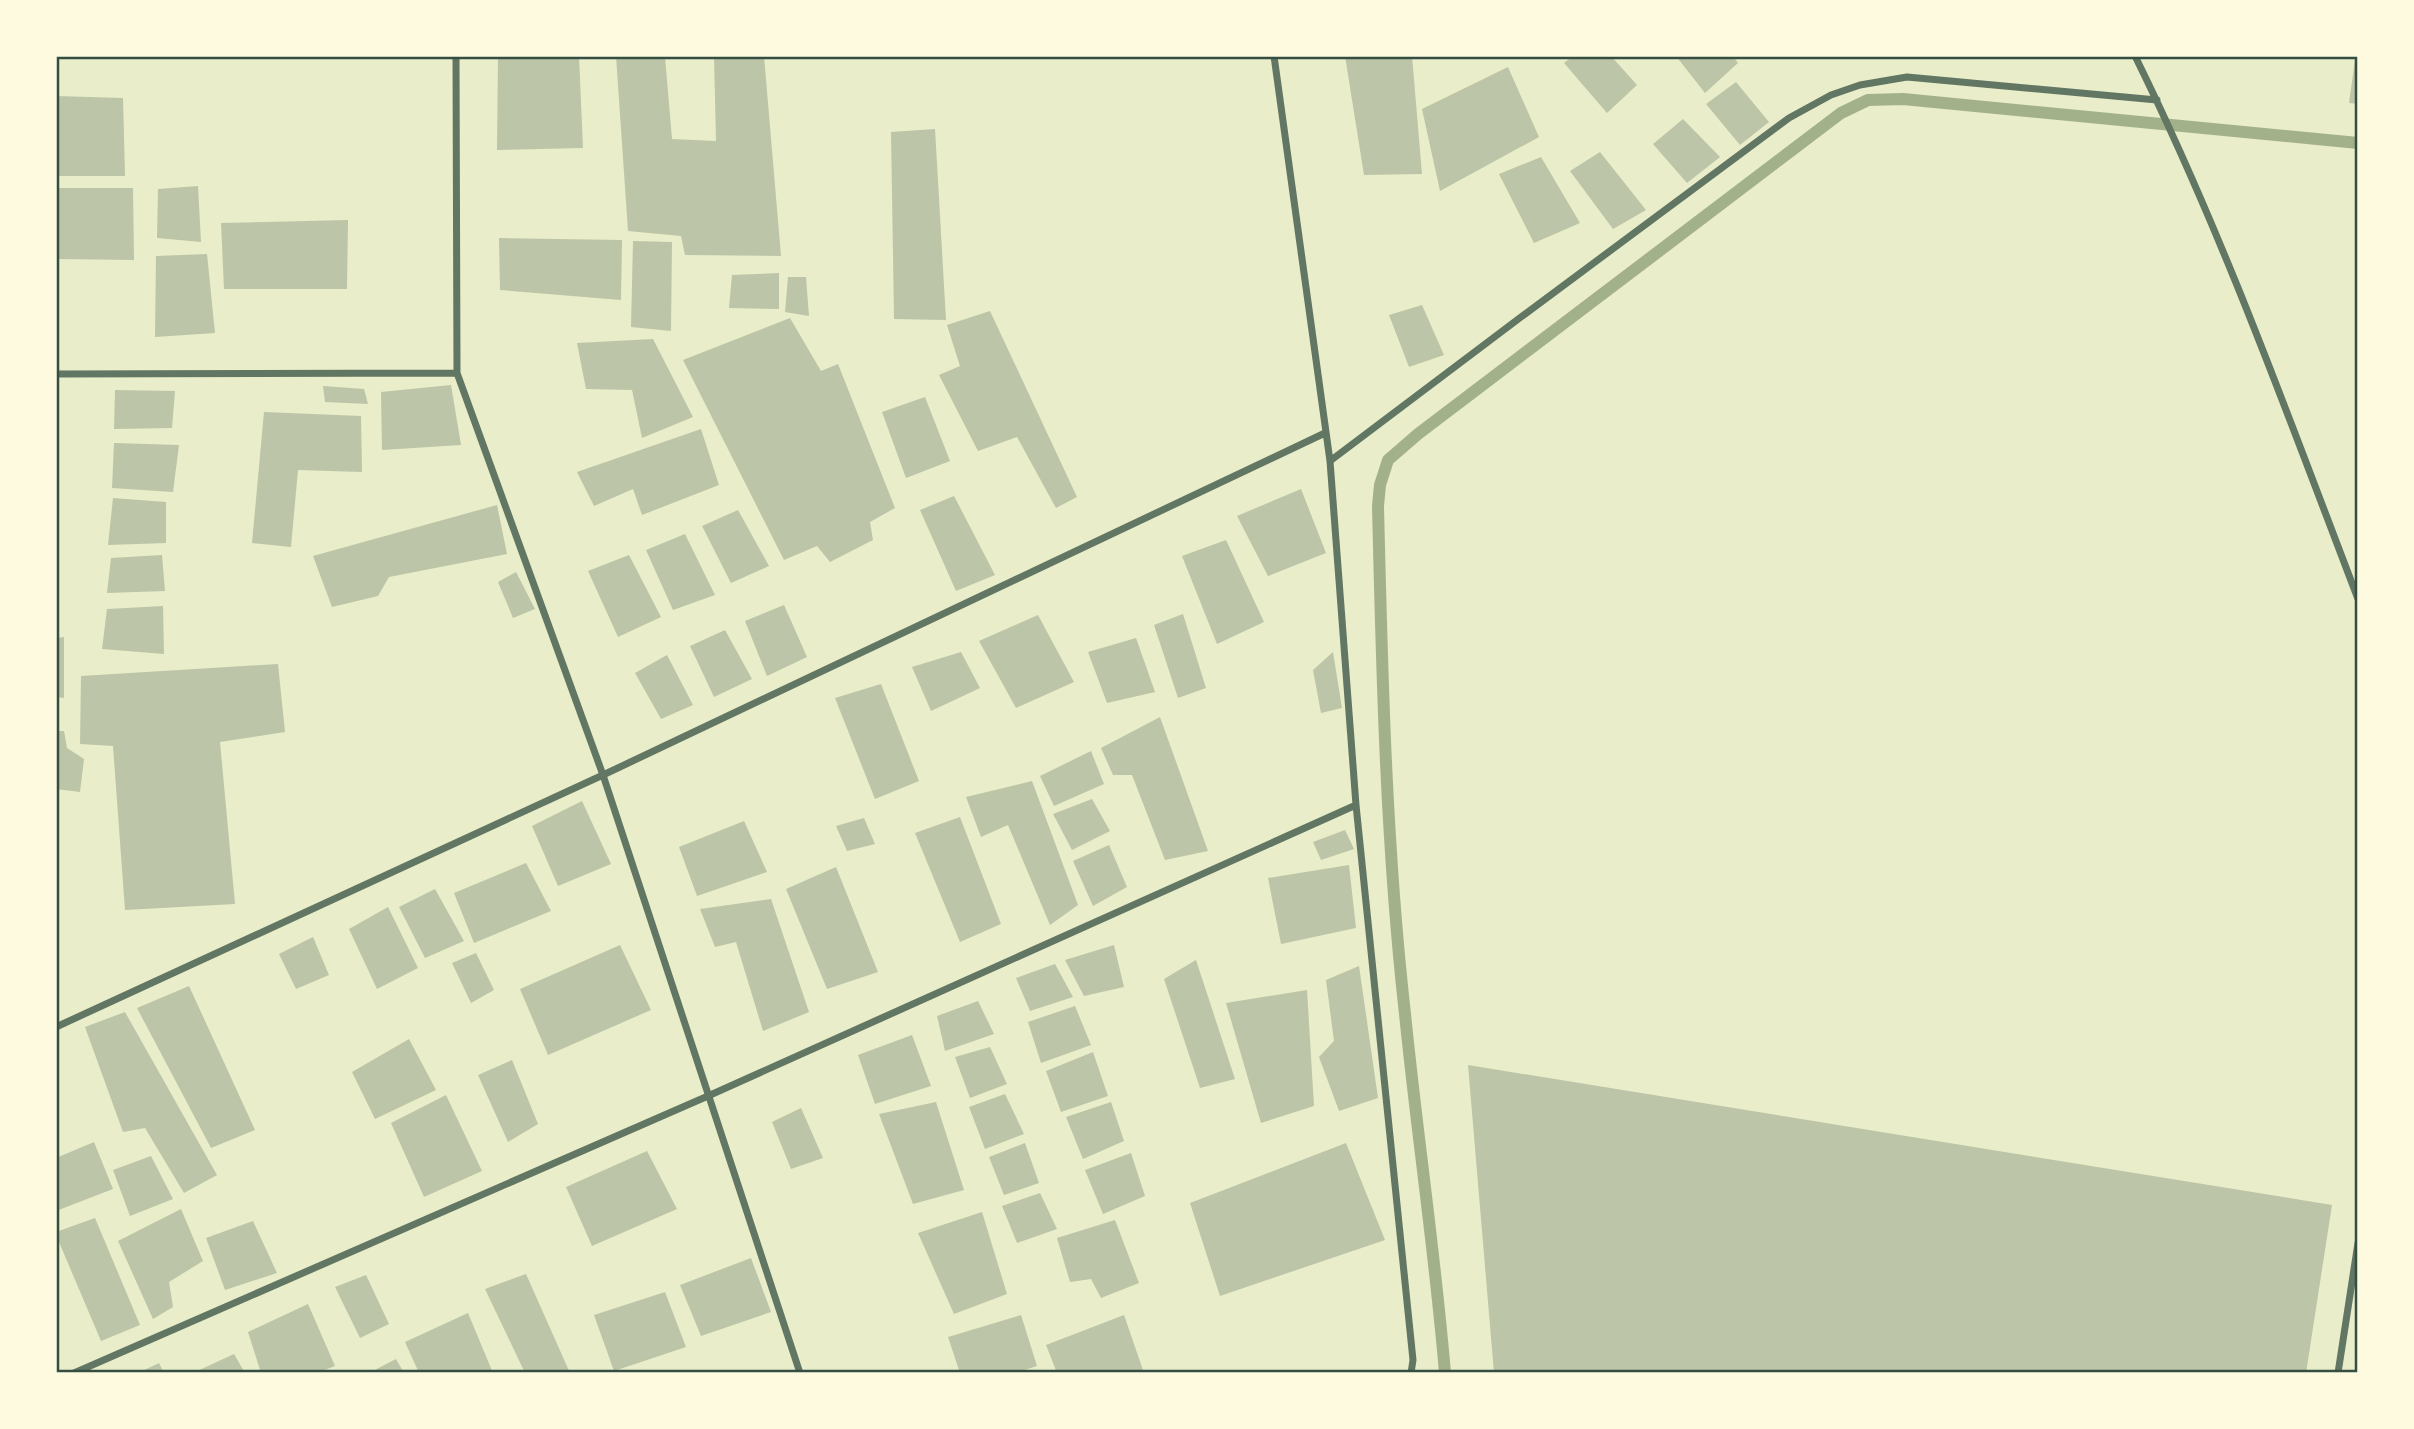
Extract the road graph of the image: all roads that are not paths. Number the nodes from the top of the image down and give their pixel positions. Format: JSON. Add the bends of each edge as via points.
{"nodes":[{"id":1,"x":456,"y":56,"type":"edge"},
{"id":2,"x":1274,"y":56,"type":"edge"},
{"id":3,"x":2135,"y":56,"type":"edge"},
{"id":4,"x":2157,"y":100,"type":"junction"},
{"id":5,"x":457,"y":373,"type":"junction"},
{"id":6,"x":56,"y":374,"type":"edge"},
{"id":7,"x":1325,"y":433,"type":"junction"},
{"id":8,"x":1330,"y":461,"type":"junction"},
{"id":9,"x":2358,"y":599,"type":"edge"},
{"id":10,"x":604,"y":775,"type":"junction"},
{"id":11,"x":1356,"y":805,"type":"junction"},
{"id":12,"x":56,"y":1027,"type":"edge"},
{"id":13,"x":708,"y":1096,"type":"junction"},
{"id":14,"x":2358,"y":1243,"type":"edge"},
{"id":15,"x":74,"y":1373,"type":"edge"},
{"id":16,"x":800,"y":1373,"type":"edge"},
{"id":17,"x":1411,"y":1373,"type":"edge"},
{"id":18,"x":2338,"y":1373,"type":"edge"}],
"edges":[{"from":1,"to":5,"type":"street"},
{"from":2,"to":7,"type":"street"},
{"from":3,"to":4,"type":"street"},
{"from":4,"to":8,"type":"street","via":[[1908,77],[1831,95],[1789,118]]},
{"from":4,"to":9,"type":"street","via":[[2239,292]]},
{"from":5,"to":6,"type":"street"},
{"from":5,"to":10,"type":"street"},
{"from":7,"to":8,"type":"street"},
{"from":7,"to":10,"type":"street"},
{"from":8,"to":11,"type":"street"},
{"from":10,"to":12,"type":"street"},
{"from":10,"to":13,"type":"street"},
{"from":11,"to":13,"type":"street"},
{"from":11,"to":17,"type":"street"},
{"from":13,"to":15,"type":"street"},
{"from":13,"to":16,"type":"street"},
{"from":14,"to":18,"type":"street"}]}
